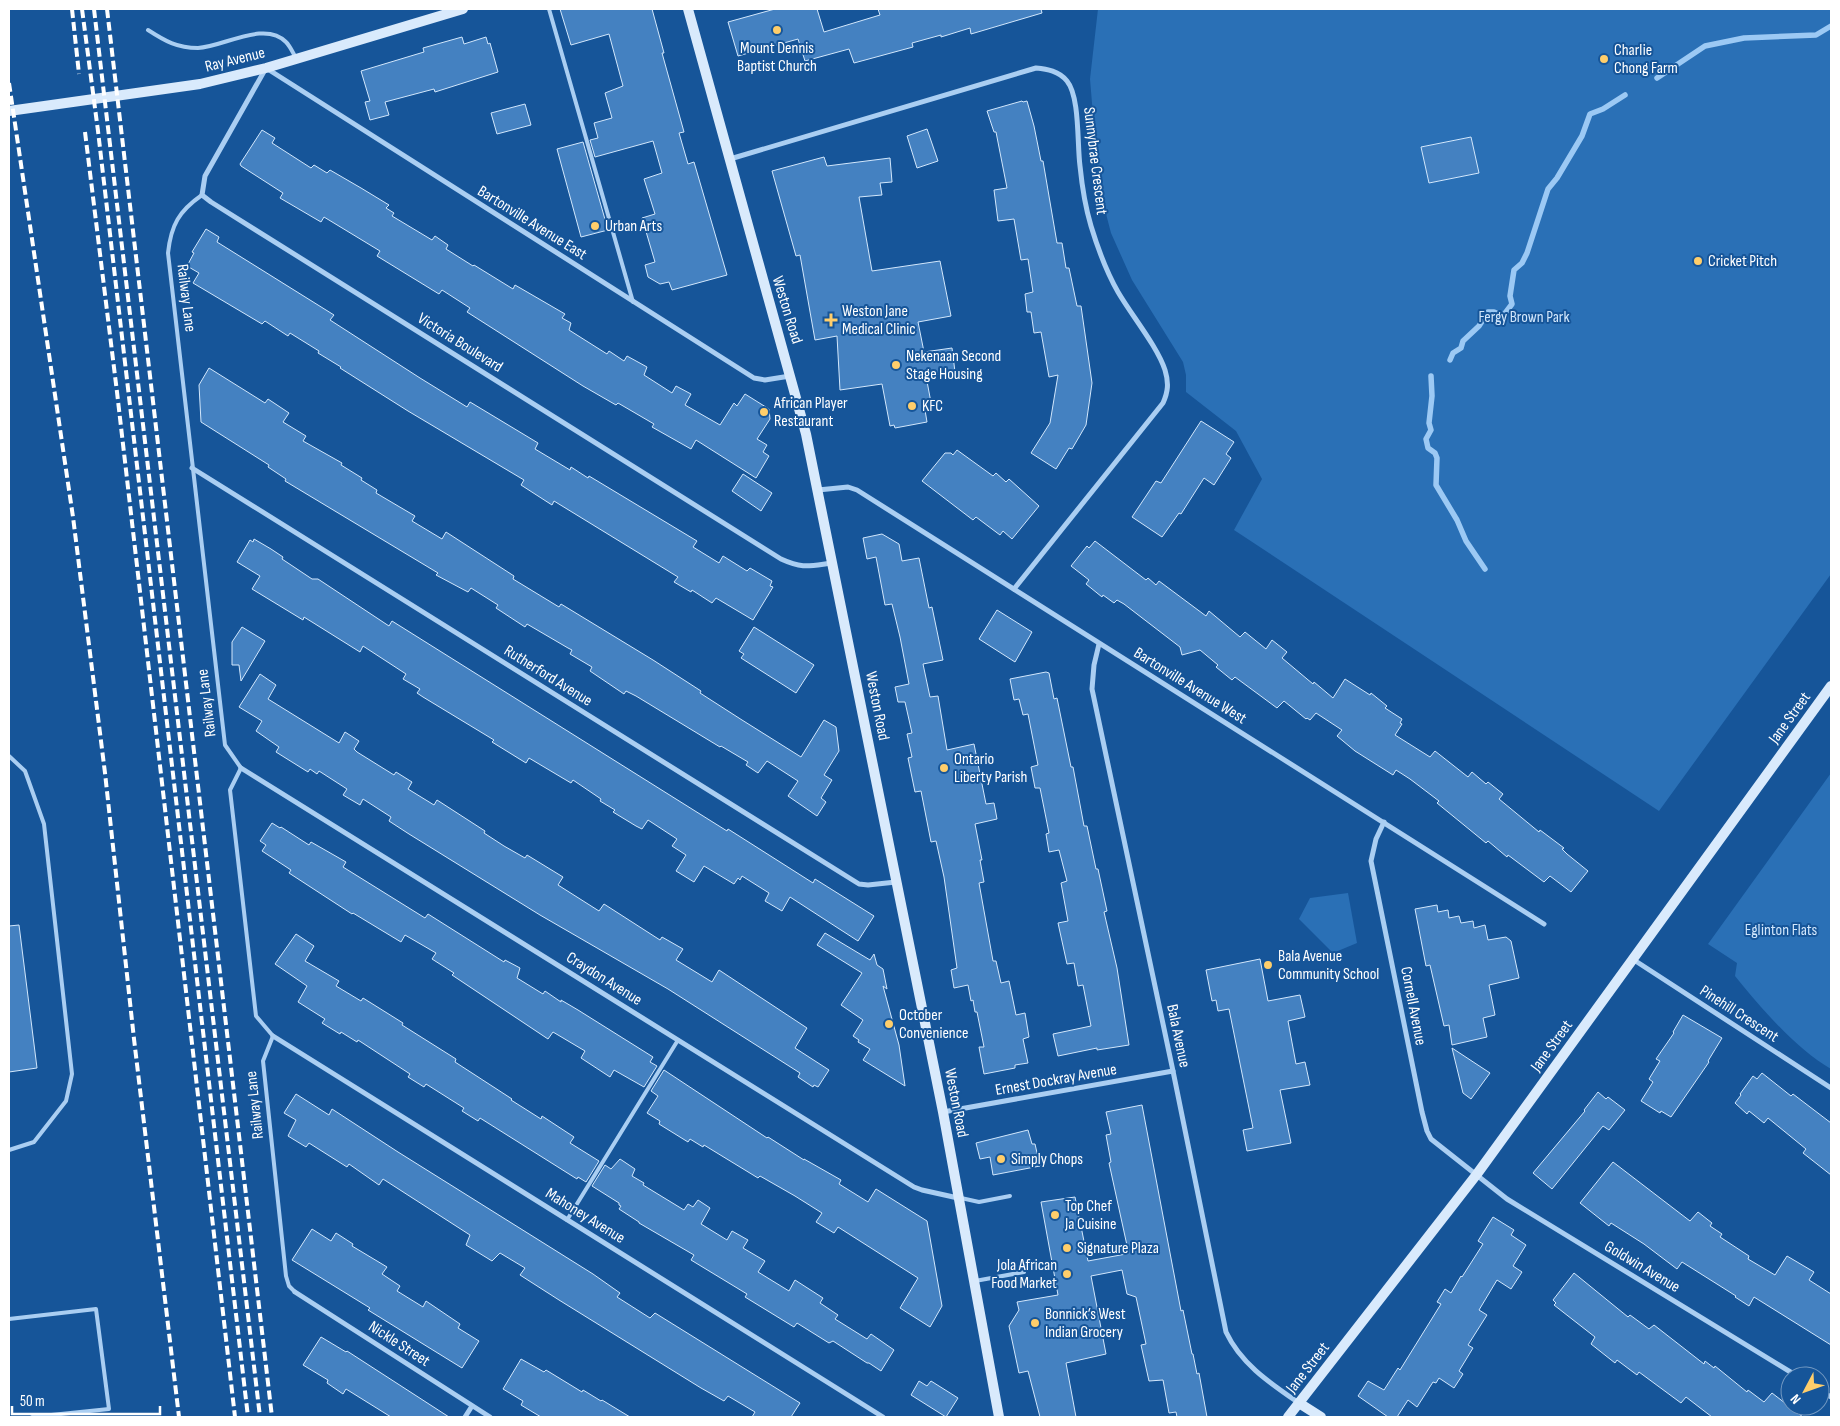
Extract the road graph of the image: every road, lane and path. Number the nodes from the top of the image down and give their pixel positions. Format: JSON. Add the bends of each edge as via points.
{"nodes":[{"id":1,"x":463,"y":9,"type":"edge"},
{"id":2,"x":549,"y":9,"type":"edge"},
{"id":3,"x":688,"y":9,"type":"edge"},
{"id":4,"x":148,"y":30,"type":"dead end"},
{"id":5,"x":296,"y":59,"type":"junction"},
{"id":6,"x":266,"y":68,"type":"junction"},
{"id":7,"x":9,"y":111,"type":"edge"},
{"id":8,"x":729,"y":159,"type":"junction"},
{"id":9,"x":202,"y":195,"type":"junction"},
{"id":10,"x":633,"y":303,"type":"junction"},
{"id":11,"x":792,"y":376,"type":"junction"},
{"id":12,"x":192,"y":468,"type":"junction"},
{"id":13,"x":818,"y":490,"type":"junction"},
{"id":14,"x":833,"y":563,"type":"junction"},
{"id":15,"x":1014,"y":589,"type":"junction"},
{"id":16,"x":1099,"y":644,"type":"junction"},
{"id":17,"x":1831,"y":686,"type":"edge"},
{"id":18,"x":9,"y":756,"type":"edge"},
{"id":19,"x":242,"y":768,"type":"junction"},
{"id":20,"x":1384,"y":822,"type":"junction"},
{"id":21,"x":897,"y":882,"type":"junction"},
{"id":22,"x":1544,"y":924,"type":"dead end"},
{"id":23,"x":1634,"y":960,"type":"junction"},
{"id":24,"x":273,"y":1036,"type":"junction"},
{"id":25,"x":678,"y":1040,"type":"junction"},
{"id":26,"x":1173,"y":1071,"type":"junction"},
{"id":27,"x":1831,"y":1088,"type":"edge"},
{"id":28,"x":943,"y":1112,"type":"junction"},
{"id":29,"x":9,"y":1150,"type":"edge"},
{"id":30,"x":1477,"y":1174,"type":"junction"},
{"id":31,"x":1010,"y":1196,"type":"dead end"},
{"id":32,"x":958,"y":1198,"type":"junction"},
{"id":33,"x":567,"y":1220,"type":"junction"},
{"id":34,"x":1024,"y":1272,"type":"dead end"},
{"id":35,"x":973,"y":1282,"type":"junction"},
{"id":36,"x":295,"y":1292,"type":"joint"},
{"id":37,"x":9,"y":1319,"type":"edge"},
{"id":38,"x":1782,"y":1366,"type":"edge"},
{"id":39,"x":1299,"y":1403,"type":"junction"},
{"id":40,"x":472,"y":1406,"type":"junction"},
{"id":41,"x":32,"y":1417,"type":"edge"},
{"id":42,"x":465,"y":1417,"type":"edge"},
{"id":43,"x":490,"y":1417,"type":"edge"},
{"id":44,"x":883,"y":1417,"type":"edge"},
{"id":45,"x":999,"y":1417,"type":"edge"},
{"id":46,"x":1288,"y":1417,"type":"edge"},
{"id":47,"x":1321,"y":1417,"type":"edge"}],
"edges":[{"from":1,"to":5,"type":"main road","name":"Ray Avenue"},
{"from":2,"to":10,"type":"lane"},
{"from":3,"to":8,"type":"main road","name":"Weston Road"},
{"from":4,"to":5,"type":"lane","via":[[168,43],[198,48],[264,32],[286,42]]},
{"from":5,"to":6,"type":"main road","name":"Ray Avenue"},
{"from":6,"to":7,"type":"main road","name":"Ray Avenue","via":[[144,94]]},
{"from":6,"to":9,"type":"street","via":[[205,176]]},
{"from":6,"to":10,"type":"street","name":"Bartonville Avenue East"},
{"from":8,"to":11,"type":"main road","name":"Weston Road"},
{"from":8,"to":15,"type":"street","name":"Sunnybrae Crescent","via":[[1036,68],[1047,69],[1066,80],[1074,95],[1087,212],[1118,292],[1160,358],[1168,392],[1163,403]]},
{"from":9,"to":12,"type":"lane","name":"Railway Lane","via":[[176,219],[168,253]]},
{"from":9,"to":14,"type":"street","name":"Victoria Boulevard","via":[[781,559],[806,566]]},
{"from":10,"to":11,"type":"street","name":"Bartonville Avenue East","via":[[754,378],[765,380]]},
{"from":11,"to":13,"type":"main road","name":"Weston Road"},
{"from":12,"to":19,"type":"lane","name":"Railway Lane","via":[[224,745]]},
{"from":12,"to":21,"type":"street","name":"Rutherford Avenue","via":[[859,884]]},
{"from":13,"to":14,"type":"main road","name":"Weston Road"},
{"from":13,"to":15,"type":"street","name":"Bartonville Avenue West","via":[[848,487],[856,490]]},
{"from":14,"to":21,"type":"main road","name":"Weston Road"},
{"from":15,"to":16,"type":"street","name":"Bartonville Avenue West"},
{"from":16,"to":20,"type":"street","name":"Bartonville Avenue West"},
{"from":16,"to":26,"type":"street","name":"Bala Avenue","via":[[1092,689]]},
{"from":17,"to":23,"type":"main road","name":"Jane Street"},
{"from":18,"to":29,"type":"lane","via":[[25,771],[44,824],[72,1074],[66,1101],[34,1142]]},
{"from":19,"to":24,"type":"lane","via":[[230,790],[256,1016]]},
{"from":19,"to":25,"type":"street","name":"Craydon Avenue"},
{"from":20,"to":22,"type":"street","name":"Bartonville Avenue West"},
{"from":20,"to":30,"type":"street","name":"Cornell Avenue","via":[[1371,861],[1427,1131],[1446,1152]]},
{"from":21,"to":28,"type":"main road","name":"Weston Road"},
{"from":23,"to":27,"type":"street","name":"Pinehill Crescent"},
{"from":23,"to":30,"type":"main road","name":"Jane Street"},
{"from":24,"to":33,"type":"street","name":"Mahoney Avenue"},
{"from":24,"to":36,"type":"lane","name":"Railway Lane","via":[[263,1061],[286,1276]]},
{"from":25,"to":32,"type":"street","name":"Craydon Avenue","via":[[914,1187]]},
{"from":25,"to":33,"type":"lane"},
{"from":26,"to":28,"type":"street","name":"Ernest Dockray Avenue"},
{"from":26,"to":39,"type":"street","name":"Bala Avenue","via":[[1226,1332],[1232,1345],[1256,1371]]},
{"from":28,"to":32,"type":"main road","name":"Weston Road"},
{"from":30,"to":38,"type":"street","name":"Goldwin Avenue","via":[[1507,1199]]},
{"from":30,"to":39,"type":"main road","name":"Jane Street"},
{"from":31,"to":32,"type":"lane","via":[[979,1202]]},
{"from":32,"to":35,"type":"main road","name":"Weston Road"},
{"from":33,"to":44,"type":"street","name":"Mahoney Avenue"},
{"from":34,"to":35,"type":"lane"},
{"from":35,"to":45,"type":"main road","name":"Weston Road"},
{"from":36,"to":40,"type":"street","name":"Nickle Street"},
{"from":37,"to":41,"type":"lane","via":[[96,1309],[109,1409]]},
{"from":39,"to":46,"type":"main road","name":"Jane Street"},
{"from":39,"to":47,"type":"main road"},
{"from":40,"to":42,"type":"street"},
{"from":40,"to":43,"type":"street","name":"Nickle Street"}]}
